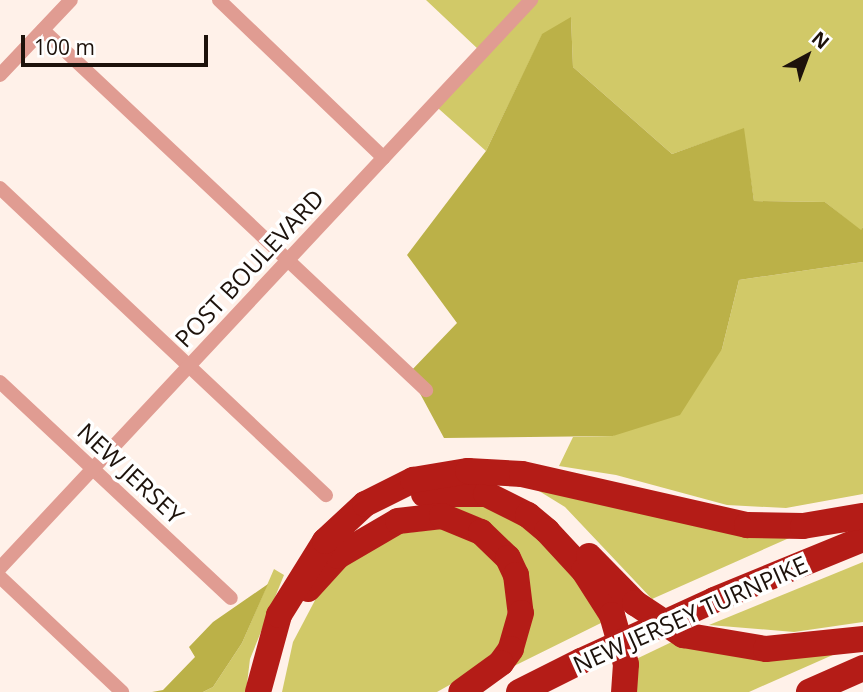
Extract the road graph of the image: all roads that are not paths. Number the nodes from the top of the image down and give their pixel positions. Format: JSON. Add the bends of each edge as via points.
{"nodes":[{"id":1,"x":71,"y":0,"type":"edge"},
{"id":2,"x":219,"y":0,"type":"edge"},
{"id":3,"x":531,"y":0,"type":"edge"},
{"id":4,"x":43,"y":30,"type":"junction"},
{"id":5,"x":0,"y":75,"type":"edge"},
{"id":6,"x":384,"y":158,"type":"junction"},
{"id":7,"x":0,"y":188,"type":"edge"},
{"id":8,"x":287,"y":261,"type":"junction"},
{"id":9,"x":190,"y":364,"type":"junction"},
{"id":10,"x":0,"y":382,"type":"edge"},
{"id":11,"x":426,"y":390,"type":"dead end"},
{"id":12,"x":92,"y":467,"type":"junction"},
{"id":13,"x":442,"y":474,"type":"junction"},
{"id":14,"x":326,"y":495,"type":"dead end"},
{"id":15,"x":863,"y":516,"type":"edge"},
{"id":16,"x":863,"y":539,"type":"edge"},
{"id":17,"x":0,"y":568,"type":"edge"},
{"id":18,"x":0,"y":577,"type":"edge"},
{"id":19,"x":302,"y":596,"type":"junction"},
{"id":20,"x":231,"y":598,"type":"dead end"},
{"id":21,"x":863,"y":639,"type":"edge"},
{"id":22,"x":863,"y":668,"type":"edge"},
{"id":23,"x":122,"y":692,"type":"edge"},
{"id":24,"x":258,"y":692,"type":"edge"},
{"id":25,"x":271,"y":692,"type":"edge"},
{"id":26,"x":461,"y":692,"type":"edge"},
{"id":27,"x":519,"y":692,"type":"edge"},
{"id":28,"x":624,"y":692,"type":"edge"},
{"id":29,"x":809,"y":692,"type":"edge"}],
"edges":[{"from":1,"to":4,"type":"street"},
{"from":2,"to":6,"type":"street"},
{"from":3,"to":6,"type":"street","name":"POST BOULEVARD"},
{"from":4,"to":5,"type":"street"},
{"from":4,"to":8,"type":"street"},
{"from":6,"to":8,"type":"street","name":"POST BOULEVARD"},
{"from":7,"to":9,"type":"street"},
{"from":8,"to":9,"type":"street","name":"POST BOULEVARD"},
{"from":8,"to":11,"type":"street"},
{"from":9,"to":12,"type":"street","name":"POST BOULEVARD"},
{"from":9,"to":14,"type":"street"},
{"from":10,"to":12,"type":"street","name":"NEW JERSEY"},
{"from":12,"to":17,"type":"street","name":"POST BOULEVARD"},
{"from":12,"to":20,"type":"street","name":"NEW JERSEY"},
{"from":13,"to":15,"type":"highway","via":[[522,474],[747,525],[803,526]]},
{"from":13,"to":21,"type":"highway","via":[[490,481],[534,504],[635,603],[683,635],[765,649]]},
{"from":13,"to":24,"type":"highway","via":[[414,480],[365,504],[325,541],[279,615]]},
{"from":16,"to":27,"type":"highway","name":"NEW JERSEY TURNPIKE","bridge":true,"via":[[714,600]]},
{"from":18,"to":23,"type":"street"},
{"from":19,"to":25,"type":"highway","via":[[280,647]]},
{"from":19,"to":26,"type":"highway","via":[[338,556],[398,522],[442,516],[481,532],[508,558],[522,613],[511,649],[501,663]]},
{"from":19,"to":28,"type":"highway","via":[[334,549],[371,517],[419,495],[452,491],[486,494],[528,515],[584,571],[622,640]]},
{"from":22,"to":29,"type":"highway"}]}
